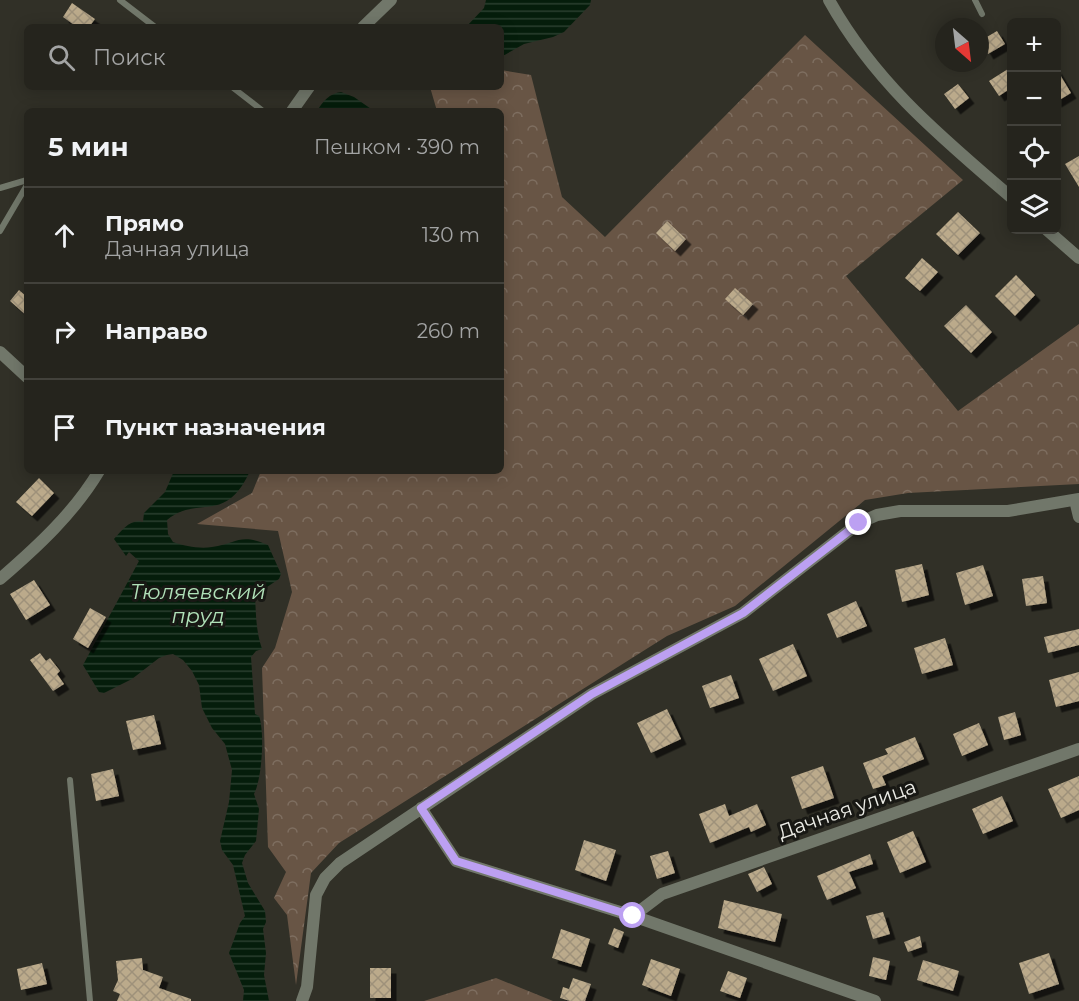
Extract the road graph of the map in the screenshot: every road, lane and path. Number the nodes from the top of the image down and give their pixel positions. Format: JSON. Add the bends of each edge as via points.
{"nodes":[{"id":1,"x":120,"y":0,"type":"edge"},
{"id":2,"x":391,"y":0,"type":"edge"},
{"id":3,"x":829,"y":0,"type":"edge"},
{"id":4,"x":975,"y":0,"type":"edge"},
{"id":5,"x":982,"y":14,"type":"dead end"},
{"id":6,"x":151,"y":24,"type":"edge"},
{"id":7,"x":366,"y":24,"type":"edge"},
{"id":8,"x":236,"y":90,"type":"edge"},
{"id":9,"x":307,"y":90,"type":"edge"},
{"id":10,"x":259,"y":108,"type":"edge"},
{"id":11,"x":294,"y":108,"type":"edge"},
{"id":12,"x":24,"y":181,"type":"edge"},
{"id":13,"x":0,"y":188,"type":"edge"},
{"id":14,"x":24,"y":190,"type":"edge"},
{"id":15,"x":1007,"y":194,"type":"edge"},
{"id":16,"x":0,"y":231,"type":"edge"},
{"id":17,"x":1052,"y":234,"type":"edge"},
{"id":18,"x":1079,"y":258,"type":"edge"},
{"id":19,"x":0,"y":352,"type":"edge"},
{"id":20,"x":24,"y":374,"type":"edge"},
{"id":21,"x":97,"y":474,"type":"edge"},
{"id":22,"x":1077,"y":500,"type":"edge"},
{"id":23,"x":1079,"y":517,"type":"edge"},
{"id":24,"x":0,"y":579,"type":"edge"},
{"id":25,"x":1079,"y":749,"type":"edge"},
{"id":26,"x":70,"y":780,"type":"dead end"},
{"id":27,"x":421,"y":808,"type":"junction"},
{"id":28,"x":633,"y":916,"type":"junction"},
{"id":29,"x":307,"y":987,"type":"junction"},
{"id":30,"x":90,"y":1001,"type":"edge"},
{"id":31,"x":302,"y":1001,"type":"edge"},
{"id":32,"x":311,"y":1001,"type":"edge"},
{"id":33,"x":875,"y":1001,"type":"edge"}],
"edges":[{"from":1,"to":6,"type":"lane"},
{"from":2,"to":7,"type":"street"},
{"from":3,"to":15,"type":"street","via":[[885,82]]},
{"from":4,"to":5,"type":"lane"},
{"from":8,"to":10,"type":"lane"},
{"from":9,"to":11,"type":"street"},
{"from":12,"to":13,"type":"lane"},
{"from":14,"to":16,"type":"lane"},
{"from":17,"to":18,"type":"street"},
{"from":19,"to":20,"type":"street"},
{"from":21,"to":24,"type":"street","via":[[65,518]]},
{"from":22,"to":23,"type":"street"},
{"from":22,"to":27,"type":"street","via":[[1008,511],[878,514],[859,523],[743,613],[592,694]]},
{"from":25,"to":28,"type":"street","name":"Дачная улица","via":[[662,894]]},
{"from":26,"to":30,"type":"lane"},
{"from":27,"to":28,"type":"street","via":[[456,861]]},
{"from":27,"to":29,"type":"street","via":[[340,863],[325,878],[316,895]]},
{"from":28,"to":33,"type":"street"},
{"from":29,"to":31,"type":"street"},
{"from":29,"to":32,"type":"lane"}]}
